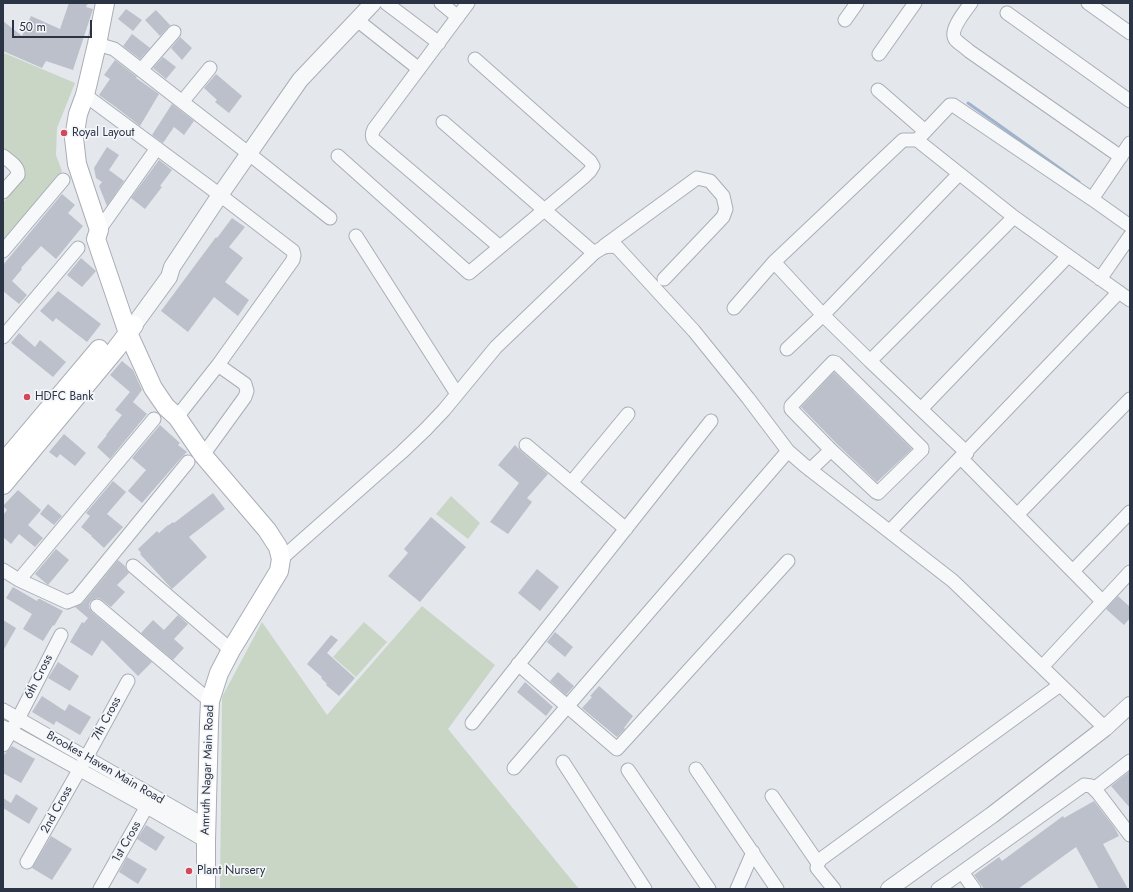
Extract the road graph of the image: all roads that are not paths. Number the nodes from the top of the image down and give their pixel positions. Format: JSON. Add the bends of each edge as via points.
{"nodes":[{"id":1,"x":105,"y":3,"type":"edge"},
{"id":2,"x":373,"y":3,"type":"edge"},
{"id":3,"x":386,"y":3,"type":"edge"},
{"id":4,"x":441,"y":3,"type":"edge"},
{"id":5,"x":468,"y":3,"type":"edge"},
{"id":6,"x":857,"y":3,"type":"edge"},
{"id":7,"x":915,"y":3,"type":"edge"},
{"id":8,"x":972,"y":3,"type":"edge"},
{"id":9,"x":1088,"y":3,"type":"edge"},
{"id":10,"x":1007,"y":13,"type":"dead end"},
{"id":11,"x":458,"y":17,"type":"junction"},
{"id":12,"x":357,"y":20,"type":"junction"},
{"id":13,"x":844,"y":20,"type":"dead end"},
{"id":14,"x":174,"y":32,"type":"dead end"},
{"id":15,"x":1130,"y":33,"type":"edge"},
{"id":16,"x":439,"y":43,"type":"junction"},
{"id":17,"x":97,"y":44,"type":"junction"},
{"id":18,"x":879,"y":54,"type":"dead end"},
{"id":19,"x":475,"y":59,"type":"dead end"},
{"id":20,"x":210,"y":68,"type":"dead end"},
{"id":21,"x":419,"y":69,"type":"junction"},
{"id":22,"x":142,"y":70,"type":"junction"},
{"id":23,"x":878,"y":90,"type":"dead end"},
{"id":24,"x":85,"y":95,"type":"junction"},
{"id":25,"x":1130,"y":101,"type":"edge"},
{"id":26,"x":182,"y":102,"type":"junction"},
{"id":27,"x":443,"y":122,"type":"dead end"},
{"id":28,"x":921,"y":136,"type":"junction"},
{"id":29,"x":1130,"y":143,"type":"edge"},
{"id":30,"x":157,"y":148,"type":"junction"},
{"id":31,"x":248,"y":153,"type":"junction"},
{"id":32,"x":3,"y":156,"type":"edge"},
{"id":33,"x":338,"y":156,"type":"dead end"},
{"id":34,"x":1121,"y":157,"type":"junction"},
{"id":35,"x":959,"y":174,"type":"junction"},
{"id":36,"x":63,"y":180,"type":"dead end"},
{"id":37,"x":3,"y":192,"type":"edge"},
{"id":38,"x":220,"y":195,"type":"junction"},
{"id":39,"x":1092,"y":199,"type":"junction"},
{"id":40,"x":545,"y":210,"type":"junction"},
{"id":41,"x":1014,"y":217,"type":"junction"},
{"id":42,"x":330,"y":218,"type":"dead end"},
{"id":43,"x":1130,"y":226,"type":"edge"},
{"id":44,"x":99,"y":230,"type":"junction"},
{"id":45,"x":356,"y":236,"type":"dead end"},
{"id":46,"x":1130,"y":236,"type":"edge"},
{"id":47,"x":500,"y":247,"type":"junction"},
{"id":48,"x":78,"y":248,"type":"dead end"},
{"id":49,"x":599,"y":250,"type":"junction"},
{"id":50,"x":3,"y":251,"type":"edge"},
{"id":51,"x":1068,"y":256,"type":"junction"},
{"id":52,"x":774,"y":262,"type":"junction"},
{"id":53,"x":664,"y":279,"type":"dead end"},
{"id":54,"x":1100,"y":279,"type":"junction"},
{"id":55,"x":1119,"y":292,"type":"junction"},
{"id":56,"x":1130,"y":300,"type":"edge"},
{"id":57,"x":734,"y":308,"type":"dead end"},
{"id":58,"x":823,"y":315,"type":"junction"},
{"id":59,"x":129,"y":323,"type":"junction"},
{"id":60,"x":3,"y":337,"type":"edge"},
{"id":61,"x":787,"y":349,"type":"dead end"},
{"id":62,"x":870,"y":360,"type":"junction"},
{"id":63,"x":218,"y":365,"type":"junction"},
{"id":64,"x":456,"y":394,"type":"junction"},
{"id":65,"x":1130,"y":399,"type":"edge"},
{"id":66,"x":921,"y":409,"type":"junction"},
{"id":67,"x":628,"y":414,"type":"dead end"},
{"id":68,"x":177,"y":417,"type":"junction"},
{"id":69,"x":154,"y":419,"type":"dead end"},
{"id":70,"x":711,"y":421,"type":"dead end"},
{"id":71,"x":526,"y":445,"type":"dead end"},
{"id":72,"x":831,"y":450,"type":"junction"},
{"id":73,"x":788,"y":451,"type":"junction"},
{"id":74,"x":964,"y":456,"type":"junction"},
{"id":75,"x":196,"y":459,"type":"junction"},
{"id":76,"x":3,"y":463,"type":"edge"},
{"id":77,"x":810,"y":470,"type":"junction"},
{"id":78,"x":571,"y":483,"type":"junction"},
{"id":79,"x":3,"y":485,"type":"edge"},
{"id":80,"x":1130,"y":512,"type":"edge"},
{"id":81,"x":1017,"y":515,"type":"junction"},
{"id":82,"x":626,"y":529,"type":"junction"},
{"id":83,"x":890,"y":531,"type":"junction"},
{"id":84,"x":281,"y":559,"type":"junction"},
{"id":85,"x":788,"y":561,"type":"dead end"},
{"id":86,"x":133,"y":566,"type":"dead end"},
{"id":87,"x":3,"y":570,"type":"edge"},
{"id":88,"x":1073,"y":571,"type":"junction"},
{"id":89,"x":1130,"y":572,"type":"edge"},
{"id":90,"x":19,"y":580,"type":"junction"},
{"id":91,"x":1102,"y":601,"type":"junction"},
{"id":92,"x":97,"y":606,"type":"dead end"},
{"id":93,"x":61,"y":635,"type":"dead end"},
{"id":94,"x":231,"y":650,"type":"junction"},
{"id":95,"x":518,"y":664,"type":"junction"},
{"id":96,"x":1042,"y":667,"type":"junction"},
{"id":97,"x":128,"y":681,"type":"dead end"},
{"id":98,"x":1060,"y":685,"type":"junction"},
{"id":99,"x":210,"y":701,"type":"junction"},
{"id":100,"x":1130,"y":705,"type":"edge"},
{"id":101,"x":567,"y":706,"type":"junction"},
{"id":102,"x":3,"y":710,"type":"edge"},
{"id":103,"x":18,"y":719,"type":"junction"},
{"id":104,"x":472,"y":723,"type":"dead end"},
{"id":105,"x":1105,"y":728,"type":"junction"},
{"id":106,"x":7,"y":729,"type":"edge"},
{"id":107,"x":3,"y":745,"type":"edge"},
{"id":108,"x":86,"y":758,"type":"junction"},
{"id":109,"x":1130,"y":761,"type":"edge"},
{"id":110,"x":563,"y":762,"type":"dead end"},
{"id":111,"x":514,"y":768,"type":"dead end"},
{"id":112,"x":80,"y":769,"type":"junction"},
{"id":113,"x":696,"y":769,"type":"dead end"},
{"id":114,"x":628,"y":770,"type":"dead end"},
{"id":115,"x":1094,"y":789,"type":"junction"},
{"id":116,"x":772,"y":796,"type":"dead end"},
{"id":117,"x":150,"y":801,"type":"junction"},
{"id":118,"x":206,"y":833,"type":"junction"},
{"id":119,"x":1130,"y":835,"type":"edge"},
{"id":120,"x":753,"y":852,"type":"junction"},
{"id":121,"x":27,"y":862,"type":"dead end"},
{"id":122,"x":818,"y":863,"type":"junction"},
{"id":123,"x":962,"y":872,"type":"junction"},
{"id":124,"x":100,"y":889,"type":"edge"},
{"id":125,"x":206,"y":889,"type":"edge"},
{"id":126,"x":646,"y":889,"type":"edge"},
{"id":127,"x":709,"y":889,"type":"edge"},
{"id":128,"x":737,"y":889,"type":"edge"},
{"id":129,"x":777,"y":889,"type":"edge"},
{"id":130,"x":834,"y":889,"type":"edge"},
{"id":131,"x":889,"y":889,"type":"edge"},
{"id":132,"x":938,"y":889,"type":"edge"},
{"id":133,"x":974,"y":889,"type":"edge"}],
"edges":[{"from":1,"to":17,"type":"main road"},
{"from":2,"to":12,"type":"street"},
{"from":3,"to":16,"type":"street"},
{"from":4,"to":11,"type":"street"},
{"from":5,"to":11,"type":"street"},
{"from":6,"to":13,"type":"street"},
{"from":7,"to":18,"type":"street"},
{"from":8,"to":34,"type":"street","via":[[954,28],[954,38]]},
{"from":9,"to":15,"type":"street"},
{"from":10,"to":25,"type":"street"},
{"from":11,"to":16,"type":"street"},
{"from":12,"to":21,"type":"street"},
{"from":12,"to":31,"type":"street","via":[[300,80]]},
{"from":14,"to":22,"type":"street"},
{"from":16,"to":21,"type":"street"},
{"from":17,"to":22,"type":"street","via":[[114,49]]},
{"from":17,"to":24,"type":"main road"},
{"from":19,"to":40,"type":"street","via":[[593,166]]},
{"from":20,"to":26,"type":"street"},
{"from":21,"to":47,"type":"street","via":[[374,129],[372,137]]},
{"from":22,"to":26,"type":"street"},
{"from":23,"to":28,"type":"street"},
{"from":24,"to":30,"type":"street"},
{"from":24,"to":44,"type":"main road","via":[[78,114],[74,138],[77,164]]},
{"from":26,"to":31,"type":"street"},
{"from":27,"to":40,"type":"street"},
{"from":28,"to":35,"type":"street"},
{"from":28,"to":39,"type":"street","via":[[950,105],[953,105]]},
{"from":28,"to":52,"type":"street","via":[[903,140]]},
{"from":29,"to":34,"type":"street"},
{"from":30,"to":38,"type":"street"},
{"from":30,"to":44,"type":"street"},
{"from":31,"to":38,"type":"street"},
{"from":31,"to":42,"type":"street"},
{"from":32,"to":37,"type":"street","via":[[18,172]]},
{"from":33,"to":47,"type":"street","via":[[469,273]]},
{"from":34,"to":39,"type":"street"},
{"from":35,"to":41,"type":"street"},
{"from":35,"to":58,"type":"street"},
{"from":36,"to":50,"type":"street"},
{"from":38,"to":59,"type":"street","via":[[172,267],[161,273]]},
{"from":38,"to":63,"type":"street","via":[[293,251],[294,255],[293,260]]},
{"from":39,"to":43,"type":"street"},
{"from":40,"to":47,"type":"street"},
{"from":40,"to":49,"type":"street"},
{"from":41,"to":51,"type":"street"},
{"from":41,"to":62,"type":"street"},
{"from":44,"to":59,"type":"main road","via":[[96,239]]},
{"from":45,"to":64,"type":"street"},
{"from":46,"to":54,"type":"street"},
{"from":48,"to":60,"type":"street"},
{"from":49,"to":53,"type":"street","via":[[697,178],[710,181],[723,196],[726,209],[722,217]]},
{"from":49,"to":64,"type":"street","via":[[496,347]]},
{"from":49,"to":73,"type":"street","via":[[617,247],[694,331]]},
{"from":51,"to":54,"type":"street"},
{"from":51,"to":66,"type":"street"},
{"from":52,"to":57,"type":"street"},
{"from":52,"to":58,"type":"street"},
{"from":54,"to":55,"type":"street"},
{"from":55,"to":56,"type":"street"},
{"from":55,"to":74,"type":"street"},
{"from":58,"to":61,"type":"street"},
{"from":58,"to":62,"type":"street"},
{"from":59,"to":68,"type":"main road","via":[[153,388],[166,407]]},
{"from":59,"to":76,"type":"main road"},
{"from":59,"to":79,"type":"main road"},
{"from":62,"to":66,"type":"street"},
{"from":63,"to":68,"type":"street"},
{"from":63,"to":75,"type":"street","via":[[245,384],[247,392]]},
{"from":64,"to":84,"type":"street","via":[[402,452]]},
{"from":65,"to":81,"type":"street"},
{"from":66,"to":74,"type":"street"},
{"from":67,"to":78,"type":"street"},
{"from":68,"to":75,"type":"main road"},
{"from":69,"to":90,"type":"street"},
{"from":70,"to":82,"type":"street"},
{"from":71,"to":78,"type":"street"},
{"from":72,"to":72,"type":"street","via":[[790,407],[833,362],[922,448],[878,493]]},
{"from":72,"to":77,"type":"street"},
{"from":73,"to":77,"type":"street"},
{"from":73,"to":101,"type":"street"},
{"from":74,"to":81,"type":"street"},
{"from":74,"to":83,"type":"street"},
{"from":75,"to":84,"type":"main road","via":[[267,530],[278,547]]},
{"from":75,"to":90,"type":"street","via":[[77,598],[67,602]]},
{"from":77,"to":83,"type":"street"},
{"from":78,"to":82,"type":"street"},
{"from":80,"to":88,"type":"street"},
{"from":81,"to":88,"type":"street"},
{"from":82,"to":95,"type":"street"},
{"from":83,"to":96,"type":"street","via":[[953,581]]},
{"from":84,"to":94,"type":"main road","name":"Amruth Nagar Main Road","via":[[279,571]]},
{"from":85,"to":101,"type":"street","via":[[618,749]]},
{"from":86,"to":94,"type":"street"},
{"from":87,"to":90,"type":"street"},
{"from":88,"to":91,"type":"street"},
{"from":89,"to":91,"type":"street"},
{"from":91,"to":96,"type":"street"},
{"from":92,"to":99,"type":"street"},
{"from":93,"to":103,"type":"street","name":"6th Cross"},
{"from":94,"to":99,"type":"main road","name":"Amruth Nagar Main Road","via":[[219,673]]},
{"from":95,"to":101,"type":"street"},
{"from":95,"to":104,"type":"street"},
{"from":96,"to":98,"type":"street"},
{"from":97,"to":108,"type":"street","name":"7th Cross"},
{"from":98,"to":105,"type":"street"},
{"from":98,"to":122,"type":"street"},
{"from":99,"to":118,"type":"main road","name":"Amruth Nagar Main Road"},
{"from":100,"to":105,"type":"street"},
{"from":101,"to":111,"type":"street"},
{"from":102,"to":103,"type":"street","name":"Brookes Haven Main Road"},
{"from":103,"to":106,"type":"street","name":"6th Cross"},
{"from":103,"to":108,"type":"street","name":"Brookes Haven Main Road"},
{"from":105,"to":131,"type":"street","via":[[992,815]]},
{"from":106,"to":107,"type":"street","name":"6th Cross"},
{"from":106,"to":112,"type":"street","name":"Brookes Haven Main Road"},
{"from":108,"to":112,"type":"street","name":"2nd Cross"},
{"from":108,"to":117,"type":"street","name":"Brookes Haven Main Road"},
{"from":109,"to":115,"type":"street"},
{"from":110,"to":126,"type":"street"},
{"from":112,"to":117,"type":"street","name":"Brookes Haven Main Road"},
{"from":112,"to":121,"type":"street","name":"2nd Cross"},
{"from":113,"to":120,"type":"street"},
{"from":114,"to":127,"type":"street"},
{"from":115,"to":119,"type":"street"},
{"from":115,"to":123,"type":"street","via":[[1084,785]]},
{"from":116,"to":122,"type":"street"},
{"from":117,"to":118,"type":"street","name":"Brookes Haven Main Road"},
{"from":117,"to":124,"type":"street","name":"1st Cross"},
{"from":118,"to":125,"type":"main road","name":"Amruth Nagar Main Road"},
{"from":120,"to":128,"type":"street"},
{"from":120,"to":129,"type":"street"},
{"from":122,"to":130,"type":"street","via":[[817,868]]},
{"from":123,"to":132,"type":"street"},
{"from":123,"to":133,"type":"street"}]}
